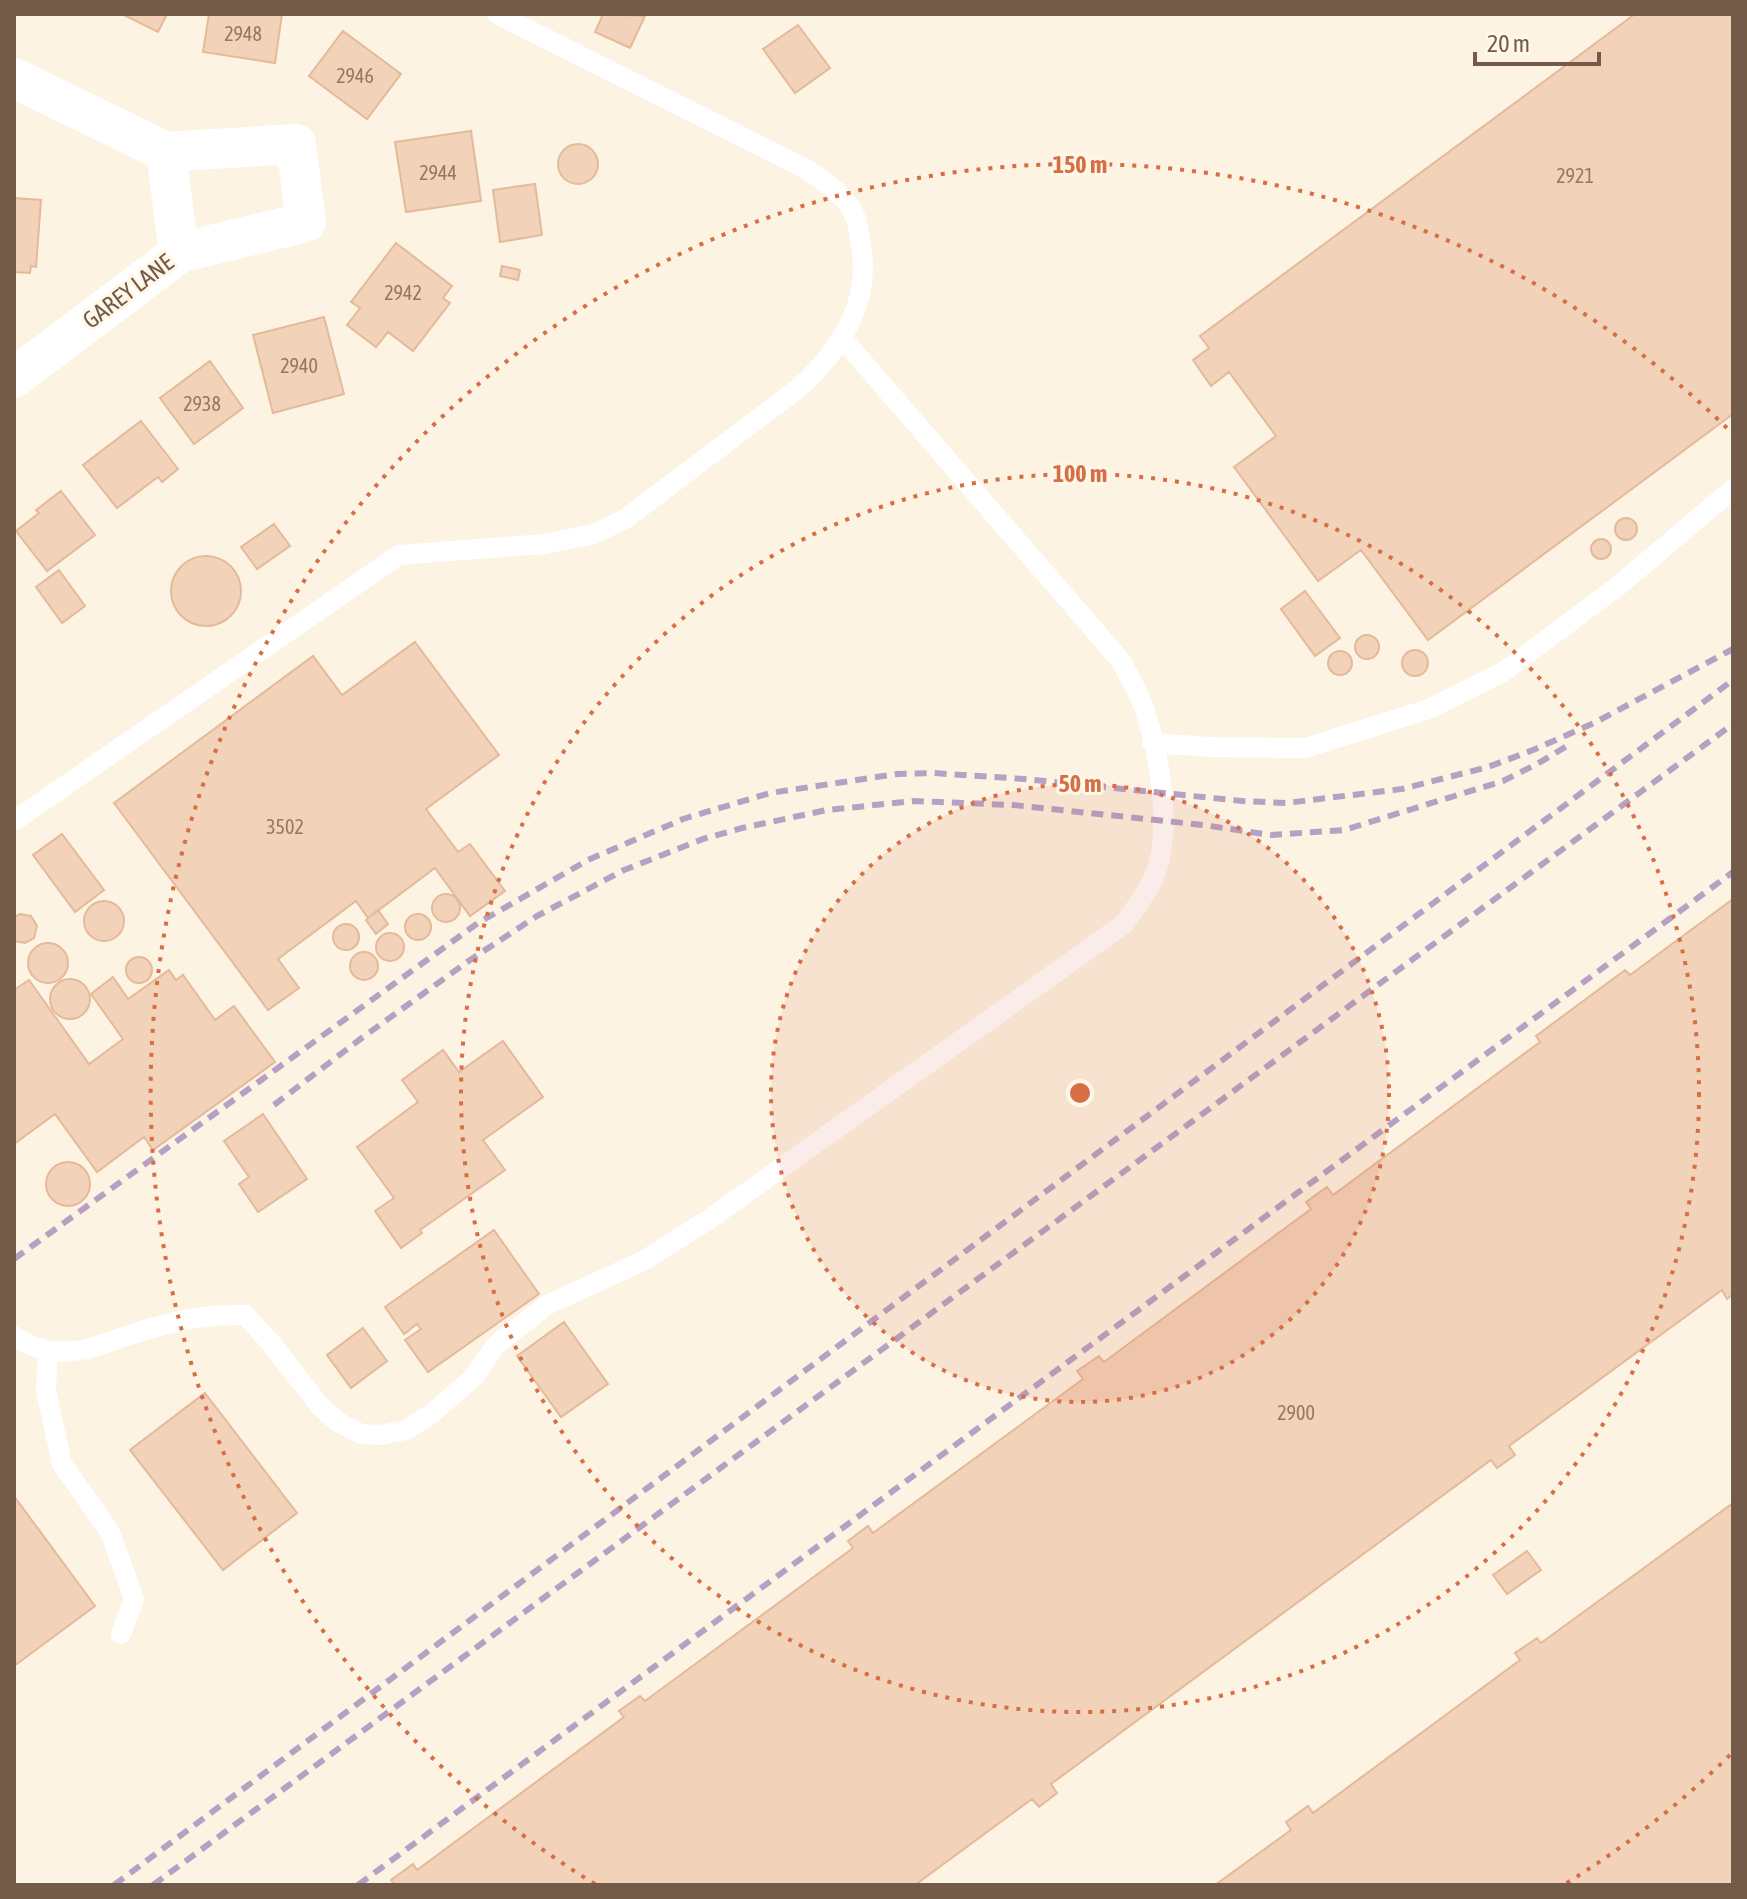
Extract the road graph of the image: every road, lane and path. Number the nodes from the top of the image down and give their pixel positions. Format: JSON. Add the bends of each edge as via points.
{"nodes":[{"id":1,"x":497,"y":14,"type":"edge"},
{"id":2,"x":14,"y":78,"type":"edge"},
{"id":3,"x":166,"y":152,"type":"junction"},
{"id":4,"x":179,"y":253,"type":"junction"},
{"id":5,"x":842,"y":338,"type":"junction"},
{"id":6,"x":14,"y":378,"type":"edge"},
{"id":7,"x":1733,"y":489,"type":"edge"},
{"id":8,"x":1152,"y":743,"type":"junction"},
{"id":9,"x":14,"y":821,"type":"edge"},
{"id":10,"x":14,"y":1336,"type":"edge"},
{"id":11,"x":48,"y":1351,"type":"junction"},
{"id":12,"x":121,"y":1634,"type":"dead end"}],
"edges":[{"from":1,"to":5,"type":"lane","via":[[806,169],[836,190],[855,216],[862,250],[863,286]]},
{"from":2,"to":3,"type":"street"},
{"from":3,"to":4,"type":"street","name":"GAREY LANE"},
{"from":3,"to":4,"type":"street","via":[[296,144],[306,222]]},
{"from":4,"to":6,"type":"street","name":"GAREY LANE"},
{"from":5,"to":8,"type":"lane","via":[[1121,661],[1145,710]]},
{"from":5,"to":9,"type":"lane","via":[[826,363],[800,387],[625,519],[594,534],[544,544],[399,555]]},
{"from":7,"to":8,"type":"lane","via":[[1618,586],[1503,672],[1429,709],[1305,748]]},
{"from":8,"to":11,"type":"lane","via":[[1162,793],[1163,840],[1155,874],[1124,924],[708,1220],[643,1261],[547,1305],[496,1345],[473,1378],[406,1430],[361,1434],[338,1422],[245,1315],[213,1314],[149,1328],[84,1351]]},
{"from":10,"to":11,"type":"lane"},
{"from":11,"to":12,"type":"lane","via":[[46,1390],[62,1464],[110,1532],[134,1599]]}]}
